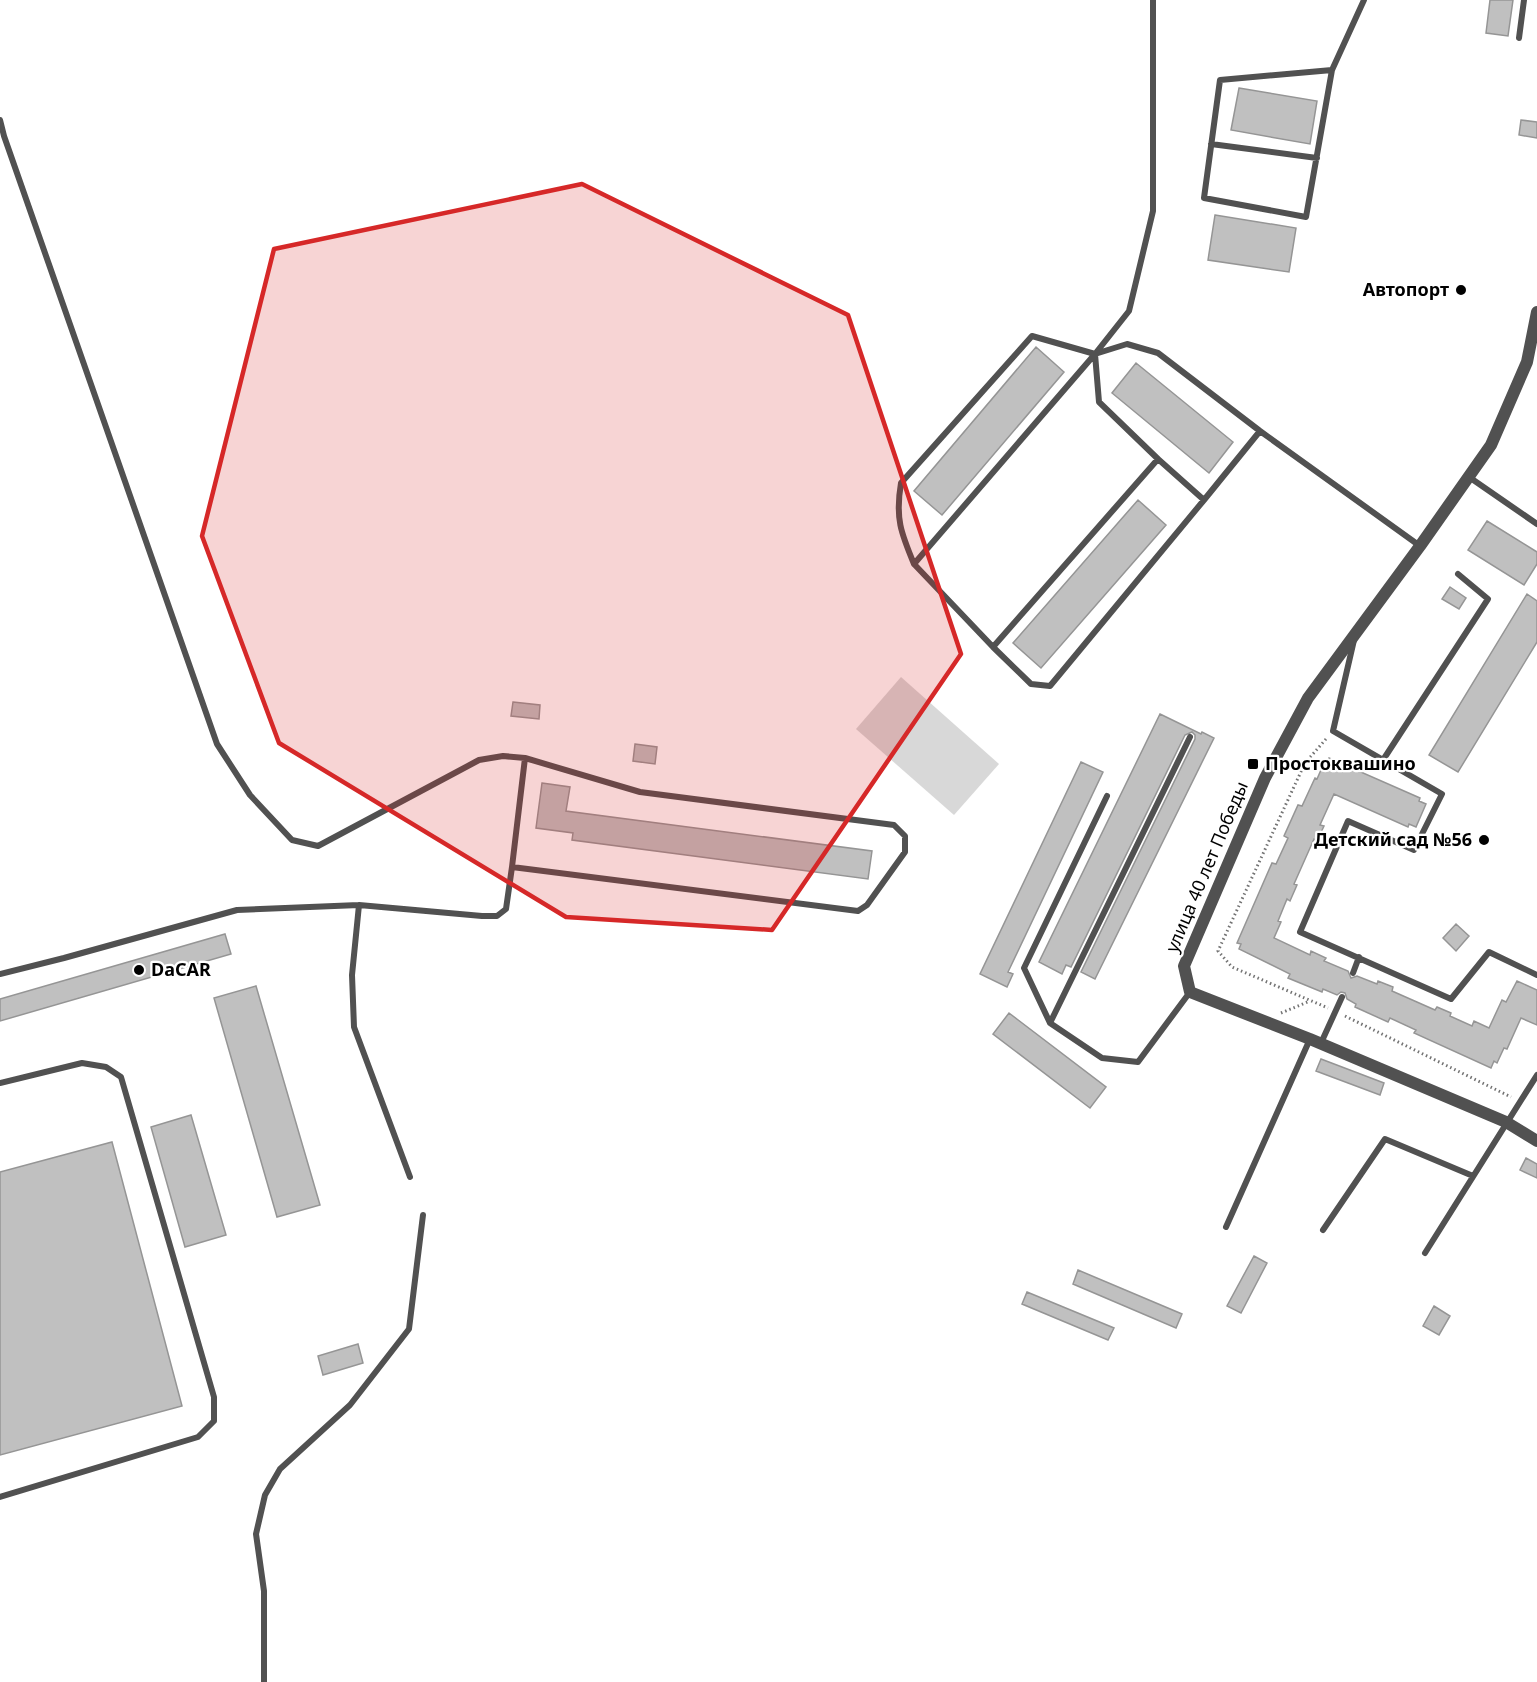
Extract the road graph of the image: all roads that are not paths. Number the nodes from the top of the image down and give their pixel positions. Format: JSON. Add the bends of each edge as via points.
{"nodes":[{"id":1,"x":1153,"y":0,"type":"edge"},
{"id":2,"x":1364,"y":0,"type":"edge"},
{"id":3,"x":1524,"y":0,"type":"edge"},
{"id":4,"x":1519,"y":38,"type":"dead end"},
{"id":5,"x":1332,"y":70,"type":"junction"},
{"id":6,"x":0,"y":120,"type":"edge"},
{"id":7,"x":1211,"y":144,"type":"junction"},
{"id":8,"x":1317,"y":158,"type":"junction"},
{"id":9,"x":1537,"y":312,"type":"edge"},
{"id":10,"x":1095,"y":354,"type":"junction"},
{"id":11,"x":1533,"y":359,"type":"edge"},
{"id":12,"x":1260,"y":431,"type":"junction"},
{"id":13,"x":1158,"y":459,"type":"junction"},
{"id":14,"x":1469,"y":477,"type":"junction"},
{"id":15,"x":1204,"y":500,"type":"junction"},
{"id":16,"x":1537,"y":524,"type":"edge"},
{"id":17,"x":1420,"y":546,"type":"junction"},
{"id":18,"x":914,"y":564,"type":"junction"},
{"id":19,"x":1458,"y":574,"type":"dead end"},
{"id":20,"x":1356,"y":631,"type":"junction"},
{"id":21,"x":993,"y":647,"type":"junction"},
{"id":22,"x":1190,"y":737,"type":"dead end"},
{"id":23,"x":525,"y":758,"type":"junction"},
{"id":24,"x":1383,"y":760,"type":"junction"},
{"id":25,"x":1107,"y":796,"type":"dead end"},
{"id":26,"x":512,"y":867,"type":"junction"},
{"id":27,"x":359,"y":905,"type":"junction"},
{"id":28,"x":1359,"y":957,"type":"junction"},
{"id":29,"x":1353,"y":973,"type":"dead end"},
{"id":30,"x":0,"y":974,"type":"edge"},
{"id":31,"x":1537,"y":975,"type":"edge"},
{"id":32,"x":1190,"y":992,"type":"junction"},
{"id":33,"x":1342,"y":997,"type":"dead end"},
{"id":34,"x":1050,"y":1023,"type":"junction"},
{"id":35,"x":1315,"y":1041,"type":"junction"},
{"id":36,"x":1537,"y":1076,"type":"edge"},
{"id":37,"x":0,"y":1083,"type":"edge"},
{"id":38,"x":1506,"y":1122,"type":"junction"},
{"id":39,"x":1537,"y":1141,"type":"edge"},
{"id":40,"x":1473,"y":1176,"type":"junction"},
{"id":41,"x":410,"y":1177,"type":"dead end"},
{"id":42,"x":423,"y":1215,"type":"dead end"},
{"id":43,"x":1226,"y":1227,"type":"dead end"},
{"id":44,"x":1323,"y":1230,"type":"dead end"},
{"id":45,"x":1425,"y":1253,"type":"dead end"},
{"id":46,"x":0,"y":1497,"type":"edge"},
{"id":47,"x":264,"y":1682,"type":"edge"}],
"edges":[{"from":1,"to":10,"type":"lane","via":[[1153,212],[1129,311]]},
{"from":2,"to":5,"type":"lane"},
{"from":3,"to":4,"type":"lane"},
{"from":5,"to":7,"type":"lane","via":[[1220,80]]},
{"from":5,"to":8,"type":"lane"},
{"from":6,"to":23,"type":"lane","via":[[217,744],[250,795],[292,840],[318,846],[479,760]]},
{"from":7,"to":8,"type":"lane"},
{"from":7,"to":8,"type":"lane","via":[[1204,198],[1306,217]]},
{"from":9,"to":11,"type":"street","name":"улица 40 лет Победы"},
{"from":10,"to":12,"type":"lane","via":[[1127,344],[1158,353]]},
{"from":10,"to":13,"type":"lane","via":[[1099,402]]},
{"from":10,"to":18,"type":"lane"},
{"from":10,"to":18,"type":"lane","via":[[1032,336],[901,483],[897,506],[901,532]]},
{"from":11,"to":14,"type":"street","name":"улица 40 лет Победы","via":[[1491,445]]},
{"from":12,"to":15,"type":"lane"},
{"from":12,"to":17,"type":"lane"},
{"from":13,"to":15,"type":"lane"},
{"from":13,"to":21,"type":"lane"},
{"from":14,"to":16,"type":"lane"},
{"from":14,"to":17,"type":"street","name":"улица 40 лет Победы"},
{"from":15,"to":21,"type":"lane","via":[[1050,686],[1031,684]]},
{"from":17,"to":20,"type":"street","name":"улица 40 лет Победы"},
{"from":18,"to":21,"type":"lane"},
{"from":19,"to":24,"type":"lane","via":[[1488,599]]},
{"from":20,"to":24,"type":"lane","via":[[1333,730]]},
{"from":20,"to":32,"type":"street","name":"улица 40 лет Победы","via":[[1308,698],[1265,778],[1184,966]]},
{"from":22,"to":34,"type":"lane"},
{"from":23,"to":26,"type":"lane"},
{"from":23,"to":26,"type":"lane","via":[[640,792],[894,825],[905,836],[906,852],[867,905],[858,911]]},
{"from":24,"to":28,"type":"lane","via":[[1442,794],[1414,850],[1348,821],[1300,932]]},
{"from":25,"to":34,"type":"lane","via":[[1024,968]]},
{"from":26,"to":27,"type":"lane","via":[[506,909],[497,916]]},
{"from":27,"to":30,"type":"lane","via":[[237,909]]},
{"from":27,"to":41,"type":"lane","via":[[352,975],[354,1027]]},
{"from":28,"to":29,"type":"lane"},
{"from":28,"to":31,"type":"lane","via":[[1451,999],[1489,952]]},
{"from":32,"to":34,"type":"lane","via":[[1138,1062],[1102,1058]]},
{"from":32,"to":35,"type":"street"},
{"from":33,"to":35,"type":"lane"},
{"from":35,"to":38,"type":"street"},
{"from":35,"to":43,"type":"lane"},
{"from":36,"to":38,"type":"lane"},
{"from":37,"to":46,"type":"lane","via":[[82,1063],[106,1067],[120,1077],[214,1397],[214,1421],[198,1437]]},
{"from":38,"to":39,"type":"street"},
{"from":38,"to":40,"type":"lane"},
{"from":40,"to":44,"type":"lane","via":[[1385,1139]]},
{"from":40,"to":45,"type":"lane"},
{"from":42,"to":47,"type":"lane","via":[[409,1329],[350,1405],[280,1469],[265,1494],[256,1534],[264,1591]]}]}
